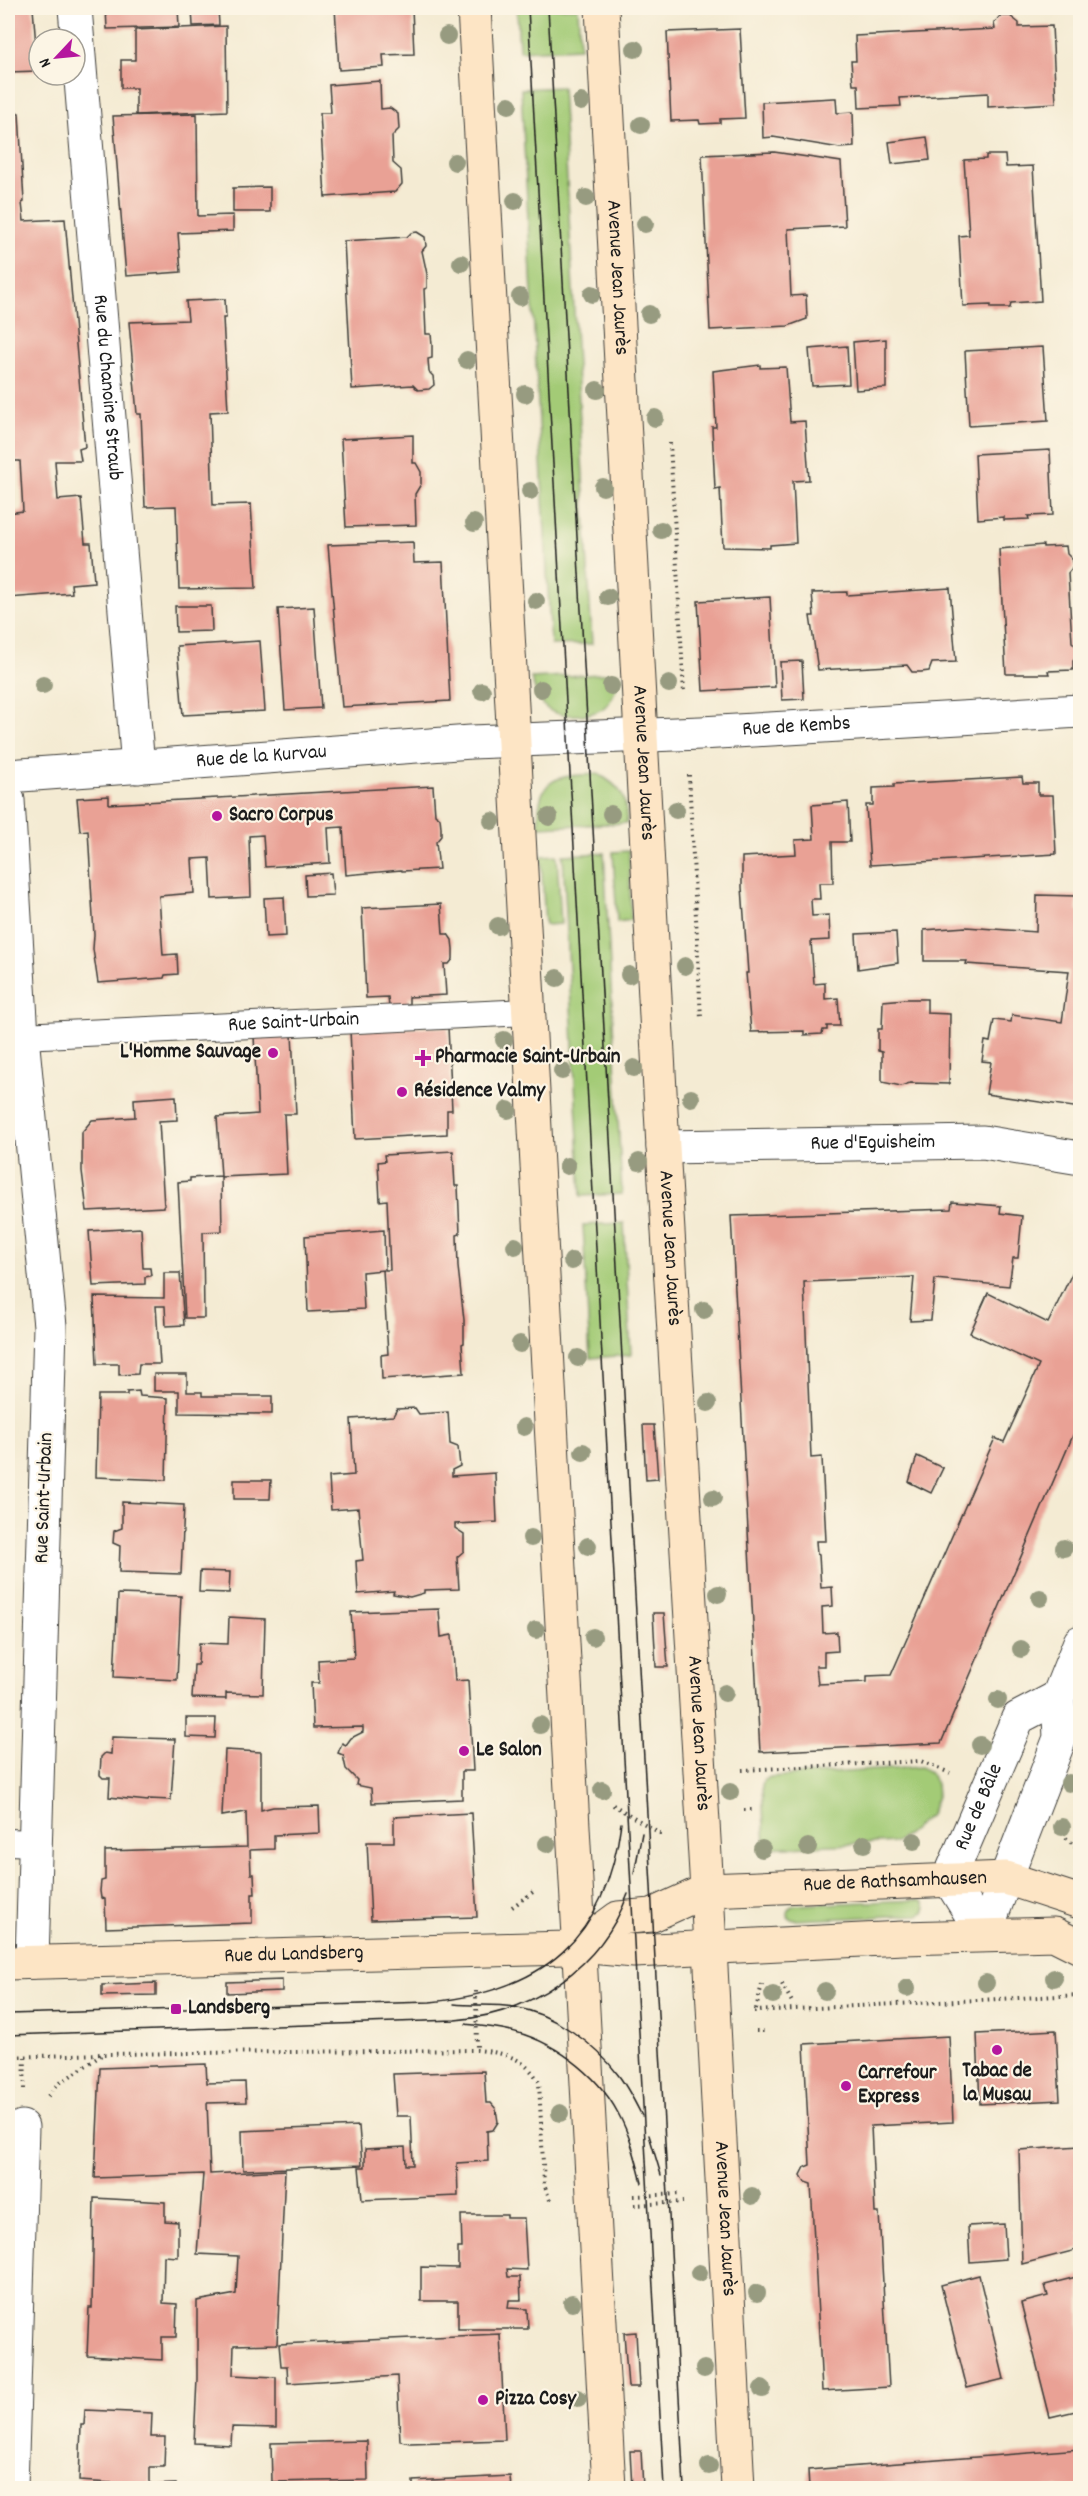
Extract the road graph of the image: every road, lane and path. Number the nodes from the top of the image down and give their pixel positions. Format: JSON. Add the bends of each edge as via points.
{"nodes":[{"id":1,"x":75,"y":8,"type":"edge"},
{"id":2,"x":474,"y":8,"type":"edge"},
{"id":3,"x":602,"y":8,"type":"edge"},
{"id":4,"x":1080,"y":711,"type":"edge"},
{"id":5,"x":642,"y":735,"type":"junction"},
{"id":6,"x":514,"y":741,"type":"junction"},
{"id":7,"x":138,"y":767,"type":"junction"},
{"id":8,"x":8,"y":776,"type":"edge"},
{"id":9,"x":8,"y":801,"type":"edge"},
{"id":10,"x":529,"y":1012,"type":"junction"},
{"id":11,"x":22,"y":1036,"type":"junction"},
{"id":12,"x":663,"y":1147,"type":"junction"},
{"id":13,"x":1080,"y":1158,"type":"edge"},
{"id":14,"x":1080,"y":1642,"type":"edge"},
{"id":15,"x":1059,"y":1697,"type":"junction"},
{"id":16,"x":741,"y":1770,"type":"dead end"},
{"id":17,"x":955,"y":1775,"type":"dead end"},
{"id":18,"x":572,"y":1805,"type":"junction"},
{"id":19,"x":743,"y":1810,"type":"dead end"},
{"id":20,"x":755,"y":1810,"type":"dead end"},
{"id":21,"x":702,"y":1830,"type":"junction"},
{"id":22,"x":21,"y":1842,"type":"edge"},
{"id":23,"x":1006,"y":1878,"type":"junction"},
{"id":24,"x":949,"y":1879,"type":"junction"},
{"id":25,"x":707,"y":1890,"type":"junction"},
{"id":26,"x":1080,"y":1902,"type":"edge"},
{"id":27,"x":984,"y":1935,"type":"junction"},
{"id":28,"x":580,"y":1946,"type":"junction"},
{"id":29,"x":710,"y":1947,"type":"junction"},
{"id":30,"x":1080,"y":1947,"type":"edge"},
{"id":31,"x":20,"y":1963,"type":"edge"},
{"id":32,"x":778,"y":1976,"type":"dead end"},
{"id":33,"x":1080,"y":1995,"type":"edge"},
{"id":34,"x":792,"y":2002,"type":"dead end"},
{"id":35,"x":713,"y":2013,"type":"junction"},
{"id":36,"x":103,"y":2054,"type":"junction"},
{"id":37,"x":8,"y":2057,"type":"edge"},
{"id":38,"x":22,"y":2127,"type":"joint"},
{"id":39,"x":684,"y":2194,"type":"dead end"},
{"id":40,"x":593,"y":2198,"type":"junction"},
{"id":41,"x":690,"y":2202,"type":"dead end"},
{"id":42,"x":628,"y":2205,"type":"dead end"},
{"id":43,"x":11,"y":2488,"type":"edge"},
{"id":44,"x":609,"y":2488,"type":"edge"},
{"id":45,"x":738,"y":2488,"type":"edge"}],
"edges":[{"from":1,"to":7,"type":"street","name":"Rue du Chanoine Straub"},
{"from":2,"to":6,"type":"main road"},
{"from":3,"to":5,"type":"main road","name":"Avenue Jean Jaurès"},
{"from":4,"to":5,"type":"street","name":"Rue de Kembs"},
{"from":5,"to":6,"type":"street","name":"Rue de Kembs"},
{"from":5,"to":12,"type":"main road","name":"Avenue Jean Jaurès"},
{"from":6,"to":7,"type":"street","name":"Rue de la Kurvau"},
{"from":6,"to":10,"type":"main road"},
{"from":7,"to":8,"type":"street","name":"Rue de la Kurvau"},
{"from":9,"to":11,"type":"street","name":"Rue Saint-Urbain"},
{"from":10,"to":11,"type":"lane","name":"Rue Saint-Urbain"},
{"from":10,"to":18,"type":"main road"},
{"from":11,"to":22,"type":"street","name":"Rue Saint-Urbain","via":[[50,1326]]},
{"from":12,"to":13,"type":"street","name":"Rue d'Eguisheim","via":[[983,1142]]},
{"from":12,"to":21,"type":"main road","name":"Avenue Jean Jaurès"},
{"from":14,"to":15,"type":"street"},
{"from":15,"to":23,"type":"street","via":[[1060,1738]]},
{"from":15,"to":24,"type":"street","name":"Rue de Bâle","via":[[1018,1718]]},
{"from":16,"to":17,"type":"path","via":[[921,1761]]},
{"from":18,"to":21,"type":"path","via":[[611,1804],[660,1833]]},
{"from":18,"to":28,"type":"main road"},
{"from":19,"to":20,"type":"path"},
{"from":21,"to":25,"type":"main road","name":"Avenue Jean Jaurès"},
{"from":22,"to":31,"type":"street","name":"Rue Saint-Urbain"},
{"from":23,"to":24,"type":"main road","name":"Rue de Rathsamhausen"},
{"from":23,"to":26,"type":"main road","name":"Rue de Rathsamhausen"},
{"from":23,"to":27,"type":"street"},
{"from":24,"to":25,"type":"main road","name":"Rue de Rathsamhausen"},
{"from":24,"to":27,"type":"street","name":"Rue de Bâle"},
{"from":25,"to":28,"type":"main road","via":[[652,1916],[618,1918]]},
{"from":25,"to":29,"type":"main road","name":"Avenue Jean Jaurès"},
{"from":27,"to":29,"type":"main road"},
{"from":27,"to":30,"type":"main road","via":[[1054,1934]]},
{"from":28,"to":29,"type":"main road","name":"Rue du Landsberg","via":[[634,1951]]},
{"from":28,"to":31,"type":"main road","name":"Rue du Landsberg"},
{"from":28,"to":40,"type":"main road"},
{"from":29,"to":35,"type":"main road","name":"Avenue Jean Jaurès"},
{"from":32,"to":34,"type":"path"},
{"from":33,"to":35,"type":"path"},
{"from":35,"to":45,"type":"main road","name":"Avenue Jean Jaurès"},
{"from":36,"to":37,"type":"path"},
{"from":36,"to":38,"type":"path","via":[[57,2085]]},
{"from":36,"to":40,"type":"path","via":[[477,2050],[505,2053],[531,2069],[539,2082],[544,2184],[550,2201]]},
{"from":38,"to":43,"type":"street"},
{"from":39,"to":40,"type":"path"},
{"from":40,"to":44,"type":"main road"},
{"from":41,"to":42,"type":"path"}]}
